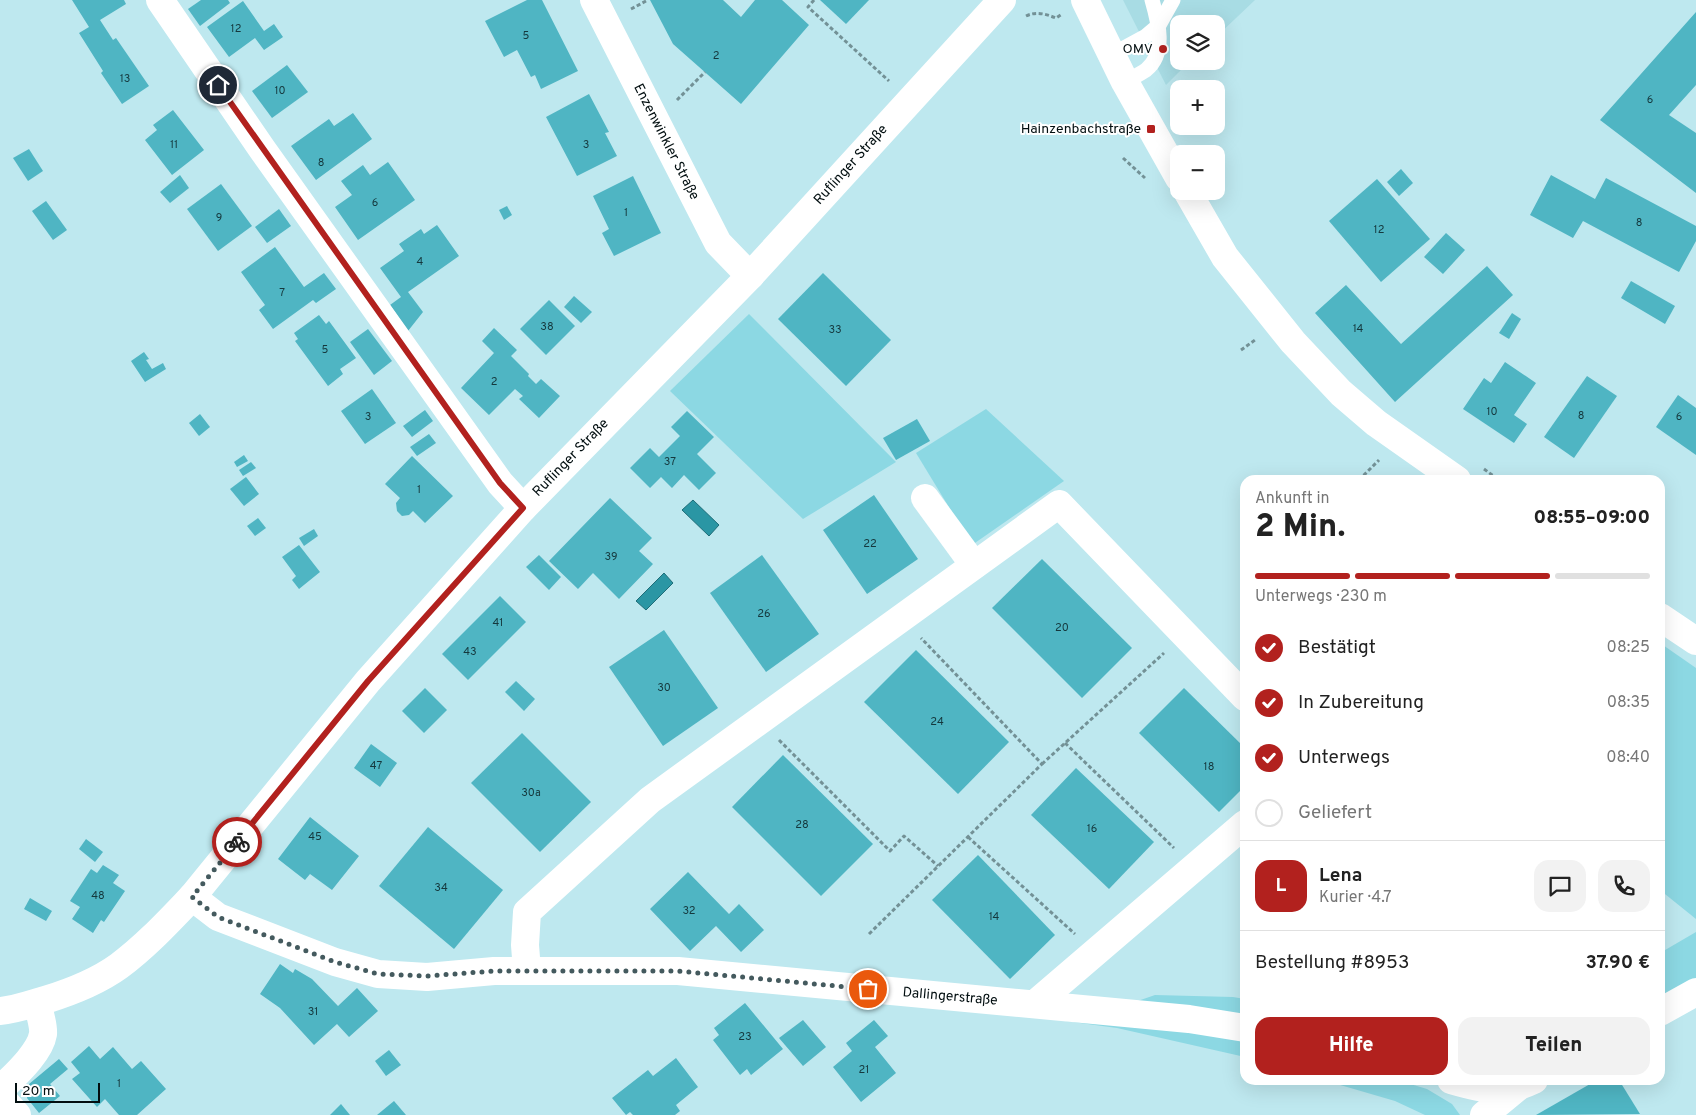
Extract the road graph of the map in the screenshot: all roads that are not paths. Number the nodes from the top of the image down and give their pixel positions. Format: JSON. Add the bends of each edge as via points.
{"nodes":[{"id":1,"x":160,"y":0,"type":"edge"},
{"id":2,"x":594,"y":0,"type":"edge"},
{"id":3,"x":1002,"y":0,"type":"edge"},
{"id":4,"x":1085,"y":0,"type":"edge"},
{"id":5,"x":1152,"y":0,"type":"edge"},
{"id":6,"x":1173,"y":0,"type":"edge"},
{"id":7,"x":1159,"y":25,"type":"junction"},
{"id":8,"x":1112,"y":55,"type":"junction"},
{"id":9,"x":1125,"y":82,"type":"junction"},
{"id":10,"x":1170,"y":162,"type":"edge"},
{"id":11,"x":1192,"y":200,"type":"edge"},
{"id":12,"x":750,"y":276,"type":"junction"},
{"id":13,"x":1450,"y":475,"type":"edge"},
{"id":14,"x":925,"y":498,"type":"dead end"},
{"id":15,"x":523,"y":508,"type":"junction"},
{"id":16,"x":974,"y":565,"type":"junction"},
{"id":17,"x":1665,"y":620,"type":"edge"},
{"id":18,"x":1696,"y":642,"type":"edge"},
{"id":19,"x":1240,"y":692,"type":"edge"},
{"id":20,"x":1240,"y":828,"type":"edge"},
{"id":21,"x":192,"y":897,"type":"junction"},
{"id":22,"x":527,"y":971,"type":"junction"},
{"id":23,"x":1696,"y":992,"type":"edge"},
{"id":24,"x":37,"y":1002,"type":"junction"},
{"id":25,"x":1035,"y":1004,"type":"junction"},
{"id":26,"x":1665,"y":1009,"type":"edge"},
{"id":27,"x":0,"y":1011,"type":"edge"},
{"id":28,"x":1240,"y":1027,"type":"edge"},
{"id":29,"x":1468,"y":1085,"type":"edge"},
{"id":30,"x":1521,"y":1085,"type":"edge"},
{"id":31,"x":1525,"y":1085,"type":"edge"},
{"id":32,"x":0,"y":1090,"type":"edge"},
{"id":33,"x":0,"y":1096,"type":"edge"},
{"id":34,"x":17,"y":1115,"type":"edge"},
{"id":35,"x":1484,"y":1115,"type":"edge"}],
"edges":[{"from":1,"to":15,"type":"street","via":[[483,460]]},
{"from":2,"to":12,"type":"street","name":"Enzenwinkler Straße","via":[[718,244]]},
{"from":3,"to":12,"type":"street","name":"Ruflinger Straße"},
{"from":4,"to":8,"type":"street"},
{"from":5,"to":7,"type":"lane"},
{"from":6,"to":7,"type":"lane"},
{"from":7,"to":8,"type":"lane"},
{"from":7,"to":9,"type":"lane","via":[[1159,41],[1153,61]]},
{"from":8,"to":9,"type":"street"},
{"from":9,"to":10,"type":"street"},
{"from":11,"to":13,"type":"street","via":[[1225,257],[1293,342],[1341,393],[1376,423]]},
{"from":12,"to":15,"type":"street","name":"Ruflinger Straße"},
{"from":14,"to":16,"type":"street"},
{"from":15,"to":21,"type":"street","name":"Ruflinger Straße","via":[[368,681]]},
{"from":16,"to":19,"type":"street","via":[[1058,504]]},
{"from":16,"to":22,"type":"street","via":[[650,800],[527,912]]},
{"from":17,"to":18,"type":"street"},
{"from":20,"to":25,"type":"street"},
{"from":21,"to":22,"type":"street","name":"Dallingerstraße","via":[[218,917],[335,962],[378,974],[427,976]]},
{"from":21,"to":24,"type":"street","name":"Ruflinger Straße","via":[[119,966],[92,982]]},
{"from":22,"to":25,"type":"street","name":"Dallingerstraße","via":[[678,971]]},
{"from":23,"to":26,"type":"street"},
{"from":24,"to":27,"type":"street","name":"Ruflinger Straße"},
{"from":24,"to":32,"type":"street","via":[[43,1033],[35,1050]]},
{"from":25,"to":28,"type":"street","name":"Dallingerstraße"},
{"from":29,"to":30,"type":"street","via":[[1496,1090]]},
{"from":31,"to":35,"type":"street"},
{"from":33,"to":34,"type":"street"}]}
